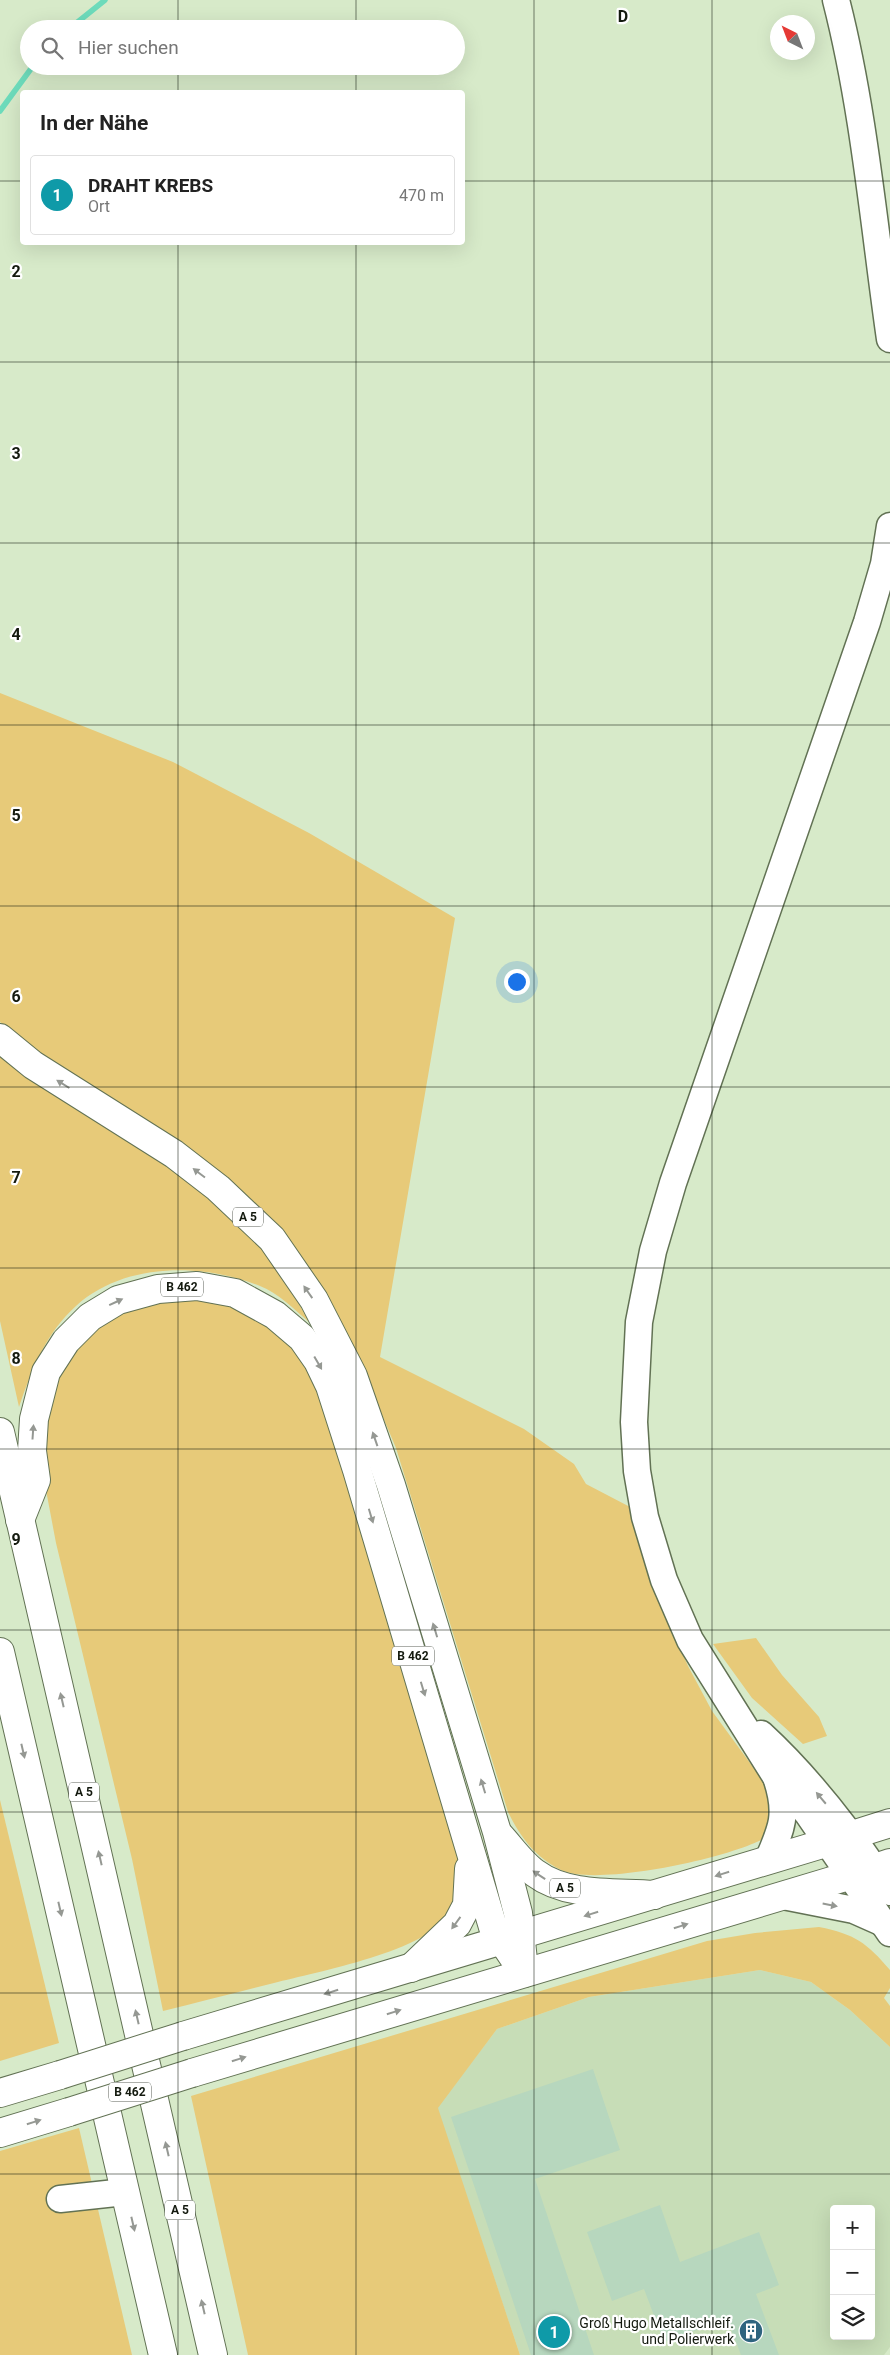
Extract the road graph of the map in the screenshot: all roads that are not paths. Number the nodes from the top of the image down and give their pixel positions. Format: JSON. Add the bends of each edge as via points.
{"nodes":[{"id":1,"x":836,"y":0,"type":"edge"},
{"id":2,"x":890,"y":338,"type":"edge"},
{"id":3,"x":890,"y":526,"type":"edge"},
{"id":4,"x":0,"y":1038,"type":"edge"},
{"id":5,"x":0,"y":1432,"type":"edge"},
{"id":6,"x":20,"y":1520,"type":"junction"},
{"id":7,"x":0,"y":1652,"type":"edge"},
{"id":8,"x":738,"y":1713,"type":"junction"},
{"id":9,"x":776,"y":1777,"type":"junction"},
{"id":10,"x":890,"y":1823,"type":"edge"},
{"id":11,"x":497,"y":1832,"type":"junction"},
{"id":12,"x":840,"y":1839,"type":"junction"},
{"id":13,"x":469,"y":1842,"type":"junction"},
{"id":14,"x":768,"y":1860,"type":"junction"},
{"id":15,"x":882,"y":1866,"type":"edge"},
{"id":16,"x":848,"y":1876,"type":"junction"},
{"id":17,"x":890,"y":1892,"type":"edge"},
{"id":18,"x":654,"y":1895,"type":"junction"},
{"id":19,"x":782,"y":1896,"type":"junction"},
{"id":20,"x":886,"y":1928,"type":"edge"},
{"id":21,"x":511,"y":1939,"type":"junction"},
{"id":22,"x":411,"y":1968,"type":"junction"},
{"id":23,"x":524,"y":1974,"type":"junction"},
{"id":24,"x":0,"y":2093,"type":"edge"},
{"id":25,"x":0,"y":2133,"type":"edge"},
{"id":26,"x":125,"y":2192,"type":"junction"},
{"id":27,"x":60,"y":2199,"type":"dead end"},
{"id":28,"x":163,"y":2355,"type":"edge"},
{"id":29,"x":213,"y":2355,"type":"edge"}],
"edges":[{"from":1,"to":2,"type":"street","via":[[855,91]]},
{"from":3,"to":8,"type":"street","via":[[884,564],[868,622],[673,1183],[653,1251],[639,1322],[634,1422],[637,1471],[645,1517],[664,1580],[690,1640]]},
{"from":11,"to":4,"type":"main road","number":"A 5","one_way":true,"via":[[391,1485],[353,1376],[314,1300],[272,1239],[218,1188],[174,1154],[33,1065]]},
{"from":5,"to":6,"type":"main road","number":"A 5"},
{"from":6,"to":13,"type":"main road","number":"B 462","one_way":true,"via":[[36,1480],[32,1450],[34,1419],[46,1372],[66,1341],[90,1317],[118,1300],[158,1289],[197,1286],[235,1294],[275,1315],[302,1338],[330,1386]]},
{"from":29,"to":6,"type":"main road","number":"A 5","one_way":true},
{"from":7,"to":26,"type":"main road","one_way":true},
{"from":8,"to":9,"type":"street"},
{"from":12,"to":8,"type":"street","one_way":true,"via":[[791,1762]]},
{"from":9,"to":12,"type":"street","via":[[808,1814]]},
{"from":9,"to":14,"type":"street","via":[[784,1814],[782,1830]]},
{"from":10,"to":12,"type":"main road","number":"B 462"},
{"from":18,"to":11,"type":"main road","number":"A 5","one_way":true,"via":[[568,1889],[551,1883],[533,1872]]},
{"from":11,"to":21,"type":"main road","number":"A 5","via":[[518,1913]]},
{"from":12,"to":14,"type":"main road","number":"B 462"},
{"from":12,"to":15,"type":"street"},
{"from":12,"to":16,"type":"street"},
{"from":13,"to":21,"type":"main road","number":"B 462","via":[[493,1928]]},
{"from":13,"to":22,"type":"main road","number":"B 462","one_way":true,"via":[[467,1905],[457,1924]]},
{"from":14,"to":18,"type":"main road","number":"B 462","one_way":true},
{"from":15,"to":16,"type":"main road","number":"B 462"},
{"from":15,"to":17,"type":"street"},
{"from":16,"to":19,"type":"main road","number":"B 462"},
{"from":16,"to":20,"type":"street"},
{"from":18,"to":21,"type":"main road","number":"B 462","one_way":true},
{"from":19,"to":20,"type":"street","one_way":true,"via":[[854,1910]]},
{"from":23,"to":19,"type":"main road","number":"B 462","one_way":true},
{"from":21,"to":22,"type":"main road","number":"B 462"},
{"from":21,"to":23,"type":"main road","number":"B 462"},
{"from":22,"to":24,"type":"main road","number":"B 462","one_way":true,"bridge":true},
{"from":25,"to":23,"type":"main road","number":"B 462","one_way":true,"bridge":true},
{"from":26,"to":27,"type":"street"},
{"from":26,"to":28,"type":"main road","one_way":true}]}
